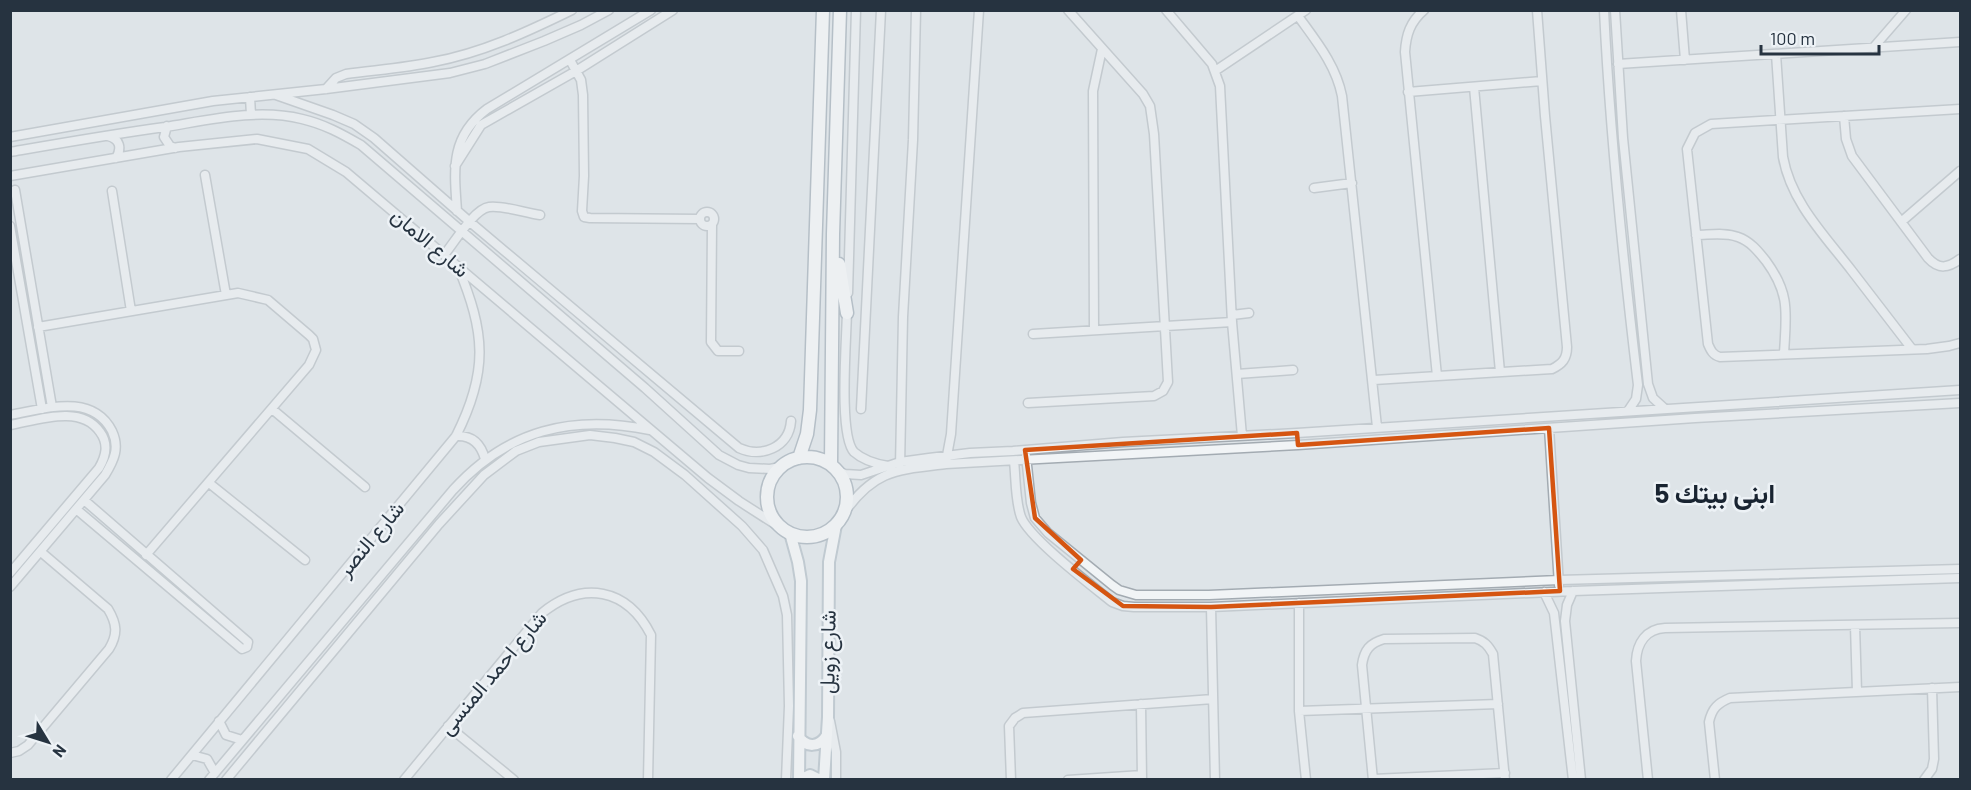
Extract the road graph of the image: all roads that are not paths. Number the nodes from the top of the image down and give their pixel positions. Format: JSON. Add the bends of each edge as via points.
{"nodes":[{"id":1,"x":572,"y":10,"type":"edge"},
{"id":2,"x":609,"y":10,"type":"edge"},
{"id":3,"x":651,"y":10,"type":"edge"},
{"id":4,"x":673,"y":10,"type":"edge"},
{"id":5,"x":824,"y":10,"type":"edge"},
{"id":6,"x":840,"y":10,"type":"edge"},
{"id":7,"x":856,"y":10,"type":"edge"},
{"id":8,"x":881,"y":10,"type":"edge"},
{"id":9,"x":916,"y":10,"type":"edge"},
{"id":10,"x":979,"y":10,"type":"edge"},
{"id":11,"x":1068,"y":10,"type":"edge"},
{"id":12,"x":1166,"y":10,"type":"edge"},
{"id":13,"x":1424,"y":10,"type":"edge"},
{"id":14,"x":1537,"y":10,"type":"edge"},
{"id":15,"x":1604,"y":10,"type":"edge"},
{"id":16,"x":1615,"y":10,"type":"edge"},
{"id":17,"x":1681,"y":10,"type":"edge"},
{"id":18,"x":1906,"y":10,"type":"edge"},
{"id":19,"x":1302,"y":13,"type":"edge"},
{"id":20,"x":548,"y":22,"type":"junction"},
{"id":21,"x":554,"y":37,"type":"junction"},
{"id":22,"x":1960,"y":42,"type":"edge"},
{"id":23,"x":1873,"y":48,"type":"junction"},
{"id":24,"x":1102,"y":49,"type":"junction"},
{"id":25,"x":475,"y":52,"type":"junction"},
{"id":26,"x":1776,"y":54,"type":"junction"},
{"id":27,"x":570,"y":60,"type":"junction"},
{"id":28,"x":1685,"y":60,"type":"junction"},
{"id":29,"x":1618,"y":64,"type":"junction"},
{"id":30,"x":479,"y":65,"type":"junction"},
{"id":31,"x":576,"y":70,"type":"junction"},
{"id":32,"x":1215,"y":71,"type":"junction"},
{"id":33,"x":1542,"y":81,"type":"junction"},
{"id":34,"x":1474,"y":87,"type":"junction"},
{"id":35,"x":326,"y":89,"type":"junction"},
{"id":36,"x":1408,"y":92,"type":"junction"},
{"id":37,"x":276,"y":95,"type":"junction"},
{"id":38,"x":250,"y":97,"type":"junction"},
{"id":39,"x":1960,"y":109,"type":"edge"},
{"id":40,"x":251,"y":116,"type":"junction"},
{"id":41,"x":1844,"y":116,"type":"junction"},
{"id":42,"x":1780,"y":120,"type":"junction"},
{"id":43,"x":167,"y":126,"type":"junction"},
{"id":44,"x":107,"y":136,"type":"junction"},
{"id":45,"x":10,"y":137,"type":"edge"},
{"id":46,"x":176,"y":148,"type":"junction"},
{"id":47,"x":10,"y":152,"type":"edge"},
{"id":48,"x":116,"y":158,"type":"junction"},
{"id":49,"x":454,"y":166,"type":"junction"},
{"id":50,"x":1960,"y":171,"type":"edge"},
{"id":51,"x":205,"y":175,"type":"dead end"},
{"id":52,"x":10,"y":176,"type":"edge"},
{"id":53,"x":1352,"y":183,"type":"junction"},
{"id":54,"x":1314,"y":188,"type":"dead end"},
{"id":55,"x":15,"y":190,"type":"dead end"},
{"id":56,"x":112,"y":191,"type":"dead end"},
{"id":57,"x":457,"y":211,"type":"junction"},
{"id":58,"x":540,"y":215,"type":"dead end"},
{"id":59,"x":1629,"y":215,"type":"junction"},
{"id":60,"x":1619,"y":216,"type":"junction"},
{"id":61,"x":470,"y":222,"type":"junction"},
{"id":62,"x":1901,"y":222,"type":"junction"},
{"id":63,"x":10,"y":226,"type":"edge"},
{"id":64,"x":463,"y":231,"type":"junction"},
{"id":65,"x":833,"y":234,"type":"junction"},
{"id":66,"x":1696,"y":235,"type":"junction"},
{"id":67,"x":444,"y":255,"type":"junction"},
{"id":68,"x":1960,"y":260,"type":"edge"},
{"id":69,"x":457,"y":266,"type":"junction"},
{"id":70,"x":226,"y":295,"type":"junction"},
{"id":71,"x":1639,"y":297,"type":"junction"},
{"id":72,"x":1628,"y":298,"type":"junction"},
{"id":73,"x":131,"y":311,"type":"junction"},
{"id":74,"x":847,"y":313,"type":"junction"},
{"id":75,"x":1249,"y":313,"type":"dead end"},
{"id":76,"x":1232,"y":319,"type":"junction"},
{"id":77,"x":1166,"y":326,"type":"junction"},
{"id":78,"x":38,"y":327,"type":"junction"},
{"id":79,"x":1094,"y":330,"type":"junction"},
{"id":80,"x":1033,"y":334,"type":"dead end"},
{"id":81,"x":1960,"y":343,"type":"edge"},
{"id":82,"x":1912,"y":349,"type":"junction"},
{"id":83,"x":739,"y":351,"type":"dead end"},
{"id":84,"x":1784,"y":354,"type":"junction"},
{"id":85,"x":1293,"y":370,"type":"dead end"},
{"id":86,"x":1500,"y":372,"type":"junction"},
{"id":87,"x":46,"y":374,"type":"junction"},
{"id":88,"x":1237,"y":374,"type":"junction"},
{"id":89,"x":36,"y":375,"type":"junction"},
{"id":90,"x":1437,"y":376,"type":"junction"},
{"id":91,"x":1374,"y":380,"type":"junction"},
{"id":92,"x":1643,"y":384,"type":"junction"},
{"id":93,"x":1960,"y":390,"type":"edge"},
{"id":94,"x":1028,"y":402,"type":"dead end"},
{"id":95,"x":1960,"y":403,"type":"edge"},
{"id":96,"x":52,"y":407,"type":"junction"},
{"id":97,"x":1665,"y":408,"type":"junction"},
{"id":98,"x":42,"y":409,"type":"junction"},
{"id":99,"x":272,"y":409,"type":"junction"},
{"id":100,"x":861,"y":409,"type":"dead end"},
{"id":101,"x":1628,"y":411,"type":"junction"},
{"id":102,"x":10,"y":415,"type":"edge"},
{"id":103,"x":791,"y":421,"type":"dead end"},
{"id":104,"x":10,"y":425,"type":"edge"},
{"id":105,"x":1377,"y":427,"type":"junction"},
{"id":106,"x":1549,"y":428,"type":"junction"},
{"id":107,"x":652,"y":431,"type":"junction"},
{"id":108,"x":1297,"y":433,"type":"junction"},
{"id":109,"x":456,"y":436,"type":"junction"},
{"id":110,"x":1242,"y":436,"type":"junction"},
{"id":111,"x":662,"y":439,"type":"junction"},
{"id":112,"x":1298,"y":445,"type":"junction"},
{"id":113,"x":1025,"y":450,"type":"junction"},
{"id":114,"x":654,"y":452,"type":"junction"},
{"id":115,"x":970,"y":453,"type":"junction"},
{"id":116,"x":799,"y":458,"type":"junction"},
{"id":117,"x":485,"y":459,"type":"junction"},
{"id":118,"x":946,"y":460,"type":"junction"},
{"id":119,"x":1026,"y":461,"type":"junction"},
{"id":120,"x":1014,"y":462,"type":"junction"},
{"id":121,"x":971,"y":463,"type":"junction"},
{"id":122,"x":888,"y":466,"type":"junction"},
{"id":123,"x":900,"y":466,"type":"junction"},
{"id":124,"x":780,"y":467,"type":"junction"},
{"id":125,"x":834,"y":468,"type":"junction"},
{"id":126,"x":209,"y":483,"type":"junction"},
{"id":127,"x":365,"y":487,"type":"dead end"},
{"id":128,"x":84,"y":500,"type":"junction"},
{"id":129,"x":76,"y":509,"type":"junction"},
{"id":130,"x":844,"y":513,"type":"junction"},
{"id":131,"x":836,"y":525,"type":"junction"},
{"id":132,"x":116,"y":528,"type":"junction"},
{"id":133,"x":787,"y":531,"type":"junction"},
{"id":134,"x":109,"y":537,"type":"junction"},
{"id":135,"x":40,"y":552,"type":"junction"},
{"id":136,"x":146,"y":555,"type":"junction"},
{"id":137,"x":305,"y":560,"type":"dead end"},
{"id":138,"x":1081,"y":560,"type":"junction"},
{"id":139,"x":1073,"y":569,"type":"junction"},
{"id":140,"x":1960,"y":569,"type":"edge"},
{"id":141,"x":10,"y":573,"type":"edge"},
{"id":142,"x":1677,"y":577,"type":"junction"},
{"id":143,"x":1960,"y":578,"type":"edge"},
{"id":144,"x":1559,"y":580,"type":"junction"},
{"id":145,"x":1421,"y":586,"type":"junction"},
{"id":146,"x":10,"y":587,"type":"edge"},
{"id":147,"x":1678,"y":588,"type":"junction"},
{"id":148,"x":1560,"y":591,"type":"junction"},
{"id":149,"x":1573,"y":591,"type":"junction"},
{"id":150,"x":1544,"y":592,"type":"junction"},
{"id":151,"x":1422,"y":598,"type":"junction"},
{"id":152,"x":1299,"y":603,"type":"junction"},
{"id":153,"x":1211,"y":607,"type":"junction"},
{"id":154,"x":1555,"y":621,"type":"junction"},
{"id":155,"x":1565,"y":621,"type":"junction"},
{"id":156,"x":1960,"y":623,"type":"edge"},
{"id":157,"x":1855,"y":625,"type":"junction"},
{"id":158,"x":319,"y":649,"type":"junction"},
{"id":159,"x":329,"y":656,"type":"junction"},
{"id":160,"x":1960,"y":687,"type":"edge"},
{"id":161,"x":1932,"y":688,"type":"junction"},
{"id":162,"x":1857,"y":692,"type":"junction"},
{"id":163,"x":1214,"y":699,"type":"junction"},
{"id":164,"x":1141,"y":704,"type":"junction"},
{"id":165,"x":1498,"y":704,"type":"junction"},
{"id":166,"x":1366,"y":708,"type":"junction"},
{"id":167,"x":1299,"y":711,"type":"junction"},
{"id":168,"x":828,"y":717,"type":"junction"},
{"id":169,"x":219,"y":721,"type":"junction"},
{"id":170,"x":448,"y":726,"type":"junction"},
{"id":171,"x":827,"y":735,"type":"junction"},
{"id":172,"x":798,"y":736,"type":"junction"},
{"id":173,"x":242,"y":740,"type":"junction"},
{"id":174,"x":10,"y":753,"type":"edge"},
{"id":175,"x":192,"y":755,"type":"junction"},
{"id":176,"x":212,"y":776,"type":"edge"},
{"id":177,"x":1505,"y":776,"type":"edge"},
{"id":178,"x":1142,"y":777,"type":"edge"},
{"id":179,"x":1437,"y":778,"type":"edge"},
{"id":180,"x":1077,"y":779,"type":"edge"},
{"id":181,"x":1373,"y":779,"type":"edge"},
{"id":182,"x":171,"y":780,"type":"edge"},
{"id":183,"x":226,"y":780,"type":"edge"},
{"id":184,"x":404,"y":780,"type":"edge"},
{"id":185,"x":514,"y":780,"type":"edge"},
{"id":186,"x":648,"y":780,"type":"edge"},
{"id":187,"x":786,"y":780,"type":"edge"},
{"id":188,"x":799,"y":780,"type":"edge"},
{"id":189,"x":822,"y":780,"type":"edge"},
{"id":190,"x":836,"y":780,"type":"edge"},
{"id":191,"x":1011,"y":780,"type":"edge"},
{"id":192,"x":1068,"y":780,"type":"edge"},
{"id":193,"x":1215,"y":780,"type":"edge"},
{"id":194,"x":1306,"y":780,"type":"edge"},
{"id":195,"x":1573,"y":780,"type":"edge"},
{"id":196,"x":1581,"y":780,"type":"edge"},
{"id":197,"x":1648,"y":780,"type":"edge"},
{"id":198,"x":1715,"y":780,"type":"edge"},
{"id":199,"x":1924,"y":780,"type":"edge"}],
"edges":[{"from":1,"to":20,"type":"street"},
{"from":2,"to":21,"type":"street"},
{"from":3,"to":27,"type":"street"},
{"from":4,"to":31,"type":"street"},
{"from":5,"to":116,"type":"highway","via":[[810,410]]},
{"from":6,"to":65,"type":"highway"},
{"from":7,"to":74,"type":"street"},
{"from":8,"to":100,"type":"street"},
{"from":9,"to":123,"type":"street"},
{"from":10,"to":118,"type":"street","via":[[952,428]]},
{"from":11,"to":24,"type":"street"},
{"from":12,"to":32,"type":"street"},
{"from":13,"to":36,"type":"street","via":[[1405,41]]},
{"from":14,"to":33,"type":"street"},
{"from":15,"to":60,"type":"street"},
{"from":16,"to":29,"type":"street"},
{"from":17,"to":28,"type":"street"},
{"from":18,"to":23,"type":"street"},
{"from":19,"to":32,"type":"street"},
{"from":19,"to":53,"type":"street","via":[[1340,85]]},
{"from":20,"to":21,"type":"street"},
{"from":20,"to":25,"type":"street"},
{"from":21,"to":30,"type":"street"},
{"from":22,"to":23,"type":"street"},
{"from":23,"to":26,"type":"street"},
{"from":24,"to":77,"type":"street","via":[[1150,106]]},
{"from":24,"to":79,"type":"street","via":[[1093,92]]},
{"from":25,"to":30,"type":"street"},
{"from":25,"to":35,"type":"street","via":[[346,74]]},
{"from":26,"to":28,"type":"street"},
{"from":26,"to":42,"type":"street"},
{"from":27,"to":31,"type":"street"},
{"from":27,"to":49,"type":"street","via":[[480,114],[464,134]]},
{"from":28,"to":29,"type":"street"},
{"from":29,"to":59,"type":"street"},
{"from":30,"to":35,"type":"street"},
{"from":31,"to":49,"type":"street","via":[[481,125]]},
{"from":31,"to":83,"type":"street","via":[[583,95],[584,217],[700,219],[710,213],[714,220],[711,342],[718,351]]},
{"from":32,"to":76,"type":"street","via":[[1220,87]]},
{"from":33,"to":34,"type":"street"},
{"from":33,"to":86,"type":"street","via":[[1567,354],[1552,369]]},
{"from":34,"to":36,"type":"street"},
{"from":34,"to":86,"type":"street"},
{"from":35,"to":37,"type":"street"},
{"from":36,"to":90,"type":"street"},
{"from":37,"to":38,"type":"street"},
{"from":37,"to":57,"type":"street","via":[[333,115],[364,131]]},
{"from":38,"to":40,"type":"street"},
{"from":38,"to":45,"type":"street"},
{"from":39,"to":41,"type":"street"},
{"from":40,"to":43,"type":"street","name":"شارع الامان"},
{"from":40,"to":64,"type":"street","name":"شارع الامان","via":[[302,118],[332,128],[361,145]]},
{"from":41,"to":42,"type":"street"},
{"from":41,"to":62,"type":"street","via":[[1852,156]]},
{"from":42,"to":66,"type":"street","via":[[1711,124],[1695,133],[1687,149],[1687,160]]},
{"from":42,"to":82,"type":"street","via":[[1784,163],[1794,193]]},
{"from":43,"to":44,"type":"street","name":"شارع الامان"},
{"from":43,"to":46,"type":"street","via":[[166,142]]},
{"from":44,"to":47,"type":"street","name":"شارع الامان"},
{"from":44,"to":48,"type":"street","via":[[118,141]]},
{"from":46,"to":48,"type":"street","name":"شارع الامان"},
{"from":46,"to":67,"type":"street","name":"شارع الامان","via":[[257,139],[308,149],[346,172]]},
{"from":48,"to":52,"type":"street","name":"شارع الامان"},
{"from":49,"to":57,"type":"street"},
{"from":50,"to":62,"type":"street"},
{"from":51,"to":70,"type":"street"},
{"from":53,"to":54,"type":"street"},
{"from":53,"to":91,"type":"street"},
{"from":55,"to":78,"type":"street"},
{"from":56,"to":73,"type":"street"},
{"from":57,"to":61,"type":"street"},
{"from":58,"to":61,"type":"street","via":[[492,207],[480,210]]},
{"from":59,"to":60,"type":"street"},
{"from":59,"to":71,"type":"street"},
{"from":60,"to":72,"type":"street"},
{"from":61,"to":64,"type":"street"},
{"from":61,"to":103,"type":"street","via":[[739,448],[754,453],[774,448],[788,434]]},
{"from":62,"to":68,"type":"street","via":[[1934,264],[1944,268]]},
{"from":63,"to":89,"type":"street"},
{"from":64,"to":67,"type":"street"},
{"from":64,"to":124,"type":"street","name":"شارع الامان","via":[[719,455],[748,468]]},
{"from":65,"to":74,"type":"highway"},
{"from":65,"to":125,"type":"highway"},
{"from":66,"to":84,"type":"street","via":[[1731,235],[1758,250],[1785,296]]},
{"from":66,"to":84,"type":"street","via":[[1712,352],[1720,357]]},
{"from":67,"to":69,"type":"street","name":"شارع الامان"},
{"from":69,"to":107,"type":"street","name":"شارع الامان"},
{"from":69,"to":109,"type":"street","name":"شارع النصر","via":[[476,318],[480,353],[476,388]]},
{"from":70,"to":73,"type":"street"},
{"from":70,"to":99,"type":"street","via":[[238,293],[268,300],[309,334],[315,344],[312,360]]},
{"from":71,"to":72,"type":"street"},
{"from":71,"to":92,"type":"street"},
{"from":72,"to":92,"type":"street"},
{"from":73,"to":78,"type":"street"},
{"from":74,"to":122,"type":"street","via":[[847,441],[862,458]]},
{"from":75,"to":76,"type":"street"},
{"from":76,"to":77,"type":"street"},
{"from":76,"to":88,"type":"street"},
{"from":77,"to":79,"type":"street"},
{"from":77,"to":94,"type":"street","via":[[1168,382],[1154,396]]},
{"from":78,"to":87,"type":"street"},
{"from":79,"to":80,"type":"street"},
{"from":81,"to":82,"type":"street"},
{"from":82,"to":84,"type":"street"},
{"from":85,"to":88,"type":"street"},
{"from":86,"to":90,"type":"street"},
{"from":87,"to":89,"type":"street"},
{"from":87,"to":96,"type":"street"},
{"from":88,"to":110,"type":"street"},
{"from":89,"to":98,"type":"street"},
{"from":90,"to":91,"type":"street"},
{"from":91,"to":105,"type":"street"},
{"from":92,"to":97,"type":"street"},
{"from":92,"to":101,"type":"street"},
{"from":93,"to":97,"type":"street"},
{"from":95,"to":106,"type":"street"},
{"from":96,"to":98,"type":"street"},
{"from":96,"to":128,"type":"street","via":[[71,405],[93,411],[114,435],[115,456]]},
{"from":97,"to":101,"type":"street"},
{"from":98,"to":102,"type":"street"},
{"from":99,"to":126,"type":"street"},
{"from":99,"to":127,"type":"street"},
{"from":101,"to":105,"type":"street"},
{"from":104,"to":141,"type":"street","via":[[75,416],[97,427],[106,447],[99,468]]},
{"from":105,"to":108,"type":"street"},
{"from":106,"to":112,"type":"street"},
{"from":106,"to":144,"type":"street"},
{"from":107,"to":111,"type":"street","name":"شارع الامان"},
{"from":107,"to":117,"type":"street","name":"شارع النصر","via":[[596,423],[567,426],[538,432]]},
{"from":108,"to":110,"type":"street"},
{"from":108,"to":112,"type":"street"},
{"from":109,"to":117,"type":"street","via":[[476,441]]},
{"from":109,"to":169,"type":"street","name":"شارع النصر"},
{"from":110,"to":113,"type":"street"},
{"from":111,"to":114,"type":"street"},
{"from":111,"to":133,"type":"street","name":"شارع الامان","via":[[723,490]]},
{"from":112,"to":119,"type":"street"},
{"from":113,"to":115,"type":"street"},
{"from":113,"to":119,"type":"street"},
{"from":114,"to":159,"type":"street","via":[[625,440],[590,435],[547,440],[516,451],[496,464],[462,498]]},
{"from":114,"to":187,"type":"street","via":[[742,526],[763,550],[777,579],[787,615]]},
{"from":115,"to":118,"type":"street"},
{"from":115,"to":121,"type":"street"},
{"from":116,"to":124,"type":"highway"},
{"from":116,"to":125,"type":"highway","via":[[816,458]]},
{"from":117,"to":158,"type":"street","name":"شارع النصر","via":[[453,490]]},
{"from":118,"to":121,"type":"street"},
{"from":118,"to":123,"type":"street"},
{"from":119,"to":120,"type":"street"},
{"from":119,"to":138,"type":"street","via":[[1035,519]]},
{"from":120,"to":121,"type":"street"},
{"from":120,"to":139,"type":"street","via":[[1025,524]]},
{"from":122,"to":123,"type":"street"},
{"from":122,"to":125,"type":"street","via":[[861,475],[845,474]]},
{"from":123,"to":130,"type":"street","via":[[861,491]]},
{"from":124,"to":133,"type":"highway","via":[[770,482],[767,500],[772,517]]},
{"from":125,"to":130,"type":"highway","via":[[847,491]]},
{"from":126,"to":136,"type":"street"},
{"from":126,"to":137,"type":"street"},
{"from":128,"to":129,"type":"street"},
{"from":128,"to":132,"type":"street"},
{"from":129,"to":134,"type":"street"},
{"from":129,"to":135,"type":"street"},
{"from":130,"to":131,"type":"highway"},
{"from":131,"to":133,"type":"highway","via":[[818,536],[804,537]]},
{"from":131,"to":168,"type":"main road","name":"شارع زويل","via":[[829,562]]},
{"from":132,"to":134,"type":"street"},
{"from":132,"to":136,"type":"street"},
{"from":133,"to":172,"type":"main road","name":"شارع زويل","via":[[801,581]]},
{"from":134,"to":136,"type":"street","via":[[214,619]]},
{"from":135,"to":146,"type":"street"},
{"from":135,"to":174,"type":"street","via":[[108,609],[117,630],[109,649],[28,745]]},
{"from":138,"to":139,"type":"street"},
{"from":138,"to":145,"type":"street","via":[[1119,590],[1136,595]]},
{"from":139,"to":153,"type":"street","via":[[1112,602],[1123,606]]},
{"from":140,"to":142,"type":"street"},
{"from":142,"to":144,"type":"street"},
{"from":142,"to":147,"type":"street"},
{"from":143,"to":147,"type":"street"},
{"from":144,"to":145,"type":"street"},
{"from":144,"to":148,"type":"street"},
{"from":145,"to":151,"type":"street"},
{"from":147,"to":149,"type":"street"},
{"from":148,"to":149,"type":"street"},
{"from":148,"to":150,"type":"street"},
{"from":149,"to":155,"type":"street"},
{"from":150,"to":151,"type":"street"},
{"from":150,"to":154,"type":"street"},
{"from":151,"to":152,"type":"street"},
{"from":152,"to":153,"type":"street"},
{"from":152,"to":167,"type":"street"},
{"from":153,"to":163,"type":"street"},
{"from":154,"to":155,"type":"street"},
{"from":154,"to":195,"type":"street"},
{"from":155,"to":196,"type":"street"},
{"from":156,"to":157,"type":"street"},
{"from":157,"to":162,"type":"street"},
{"from":157,"to":197,"type":"street","via":[[1665,628],[1648,633],[1636,651],[1636,661]]},
{"from":158,"to":159,"type":"street"},
{"from":158,"to":173,"type":"street","name":"شارع النصر"},
{"from":159,"to":183,"type":"street"},
{"from":160,"to":161,"type":"street"},
{"from":161,"to":162,"type":"street"},
{"from":161,"to":199,"type":"street","via":[[1934,759]]},
{"from":162,"to":198,"type":"street","via":[[1721,701],[1709,722]]},
{"from":163,"to":164,"type":"street"},
{"from":163,"to":193,"type":"street"},
{"from":164,"to":178,"type":"street"},
{"from":164,"to":191,"type":"street","via":[[1019,715],[1009,726]]},
{"from":165,"to":166,"type":"street"},
{"from":165,"to":166,"type":"street","via":[[1493,654],[1483,640],[1384,639],[1371,645],[1363,657]]},
{"from":165,"to":177,"type":"street"},
{"from":166,"to":167,"type":"street"},
{"from":166,"to":181,"type":"street"},
{"from":167,"to":194,"type":"street"},
{"from":168,"to":171,"type":"main road","name":"شارع زويل"},
{"from":168,"to":190,"type":"street","via":[[836,752]]},
{"from":169,"to":173,"type":"street","via":[[226,735]]},
{"from":169,"to":175,"type":"street","name":"شارع النصر"},
{"from":170,"to":184,"type":"street","name":"شارع احمد المنسى"},
{"from":170,"to":185,"type":"street"},
{"from":170,"to":186,"type":"street","name":"شارع احمد المنسى","via":[[555,602],[587,592],[614,596],[633,608],[651,635]]},
{"from":171,"to":172,"type":"main road","via":[[813,746]]},
{"from":171,"to":189,"type":"main road","name":"شارع زويل"},
{"from":172,"to":188,"type":"main road","name":"شارع زويل"},
{"from":173,"to":176,"type":"street","name":"شارع النصر"},
{"from":175,"to":176,"type":"street","via":[[207,759]]},
{"from":175,"to":182,"type":"street","name":"شارع النصر"},
{"from":177,"to":179,"type":"street"},
{"from":178,"to":180,"type":"street"},
{"from":179,"to":181,"type":"street"},
{"from":180,"to":192,"type":"street"},
{"from":188,"to":189,"type":"main road","via":[[810,775]]}]}
